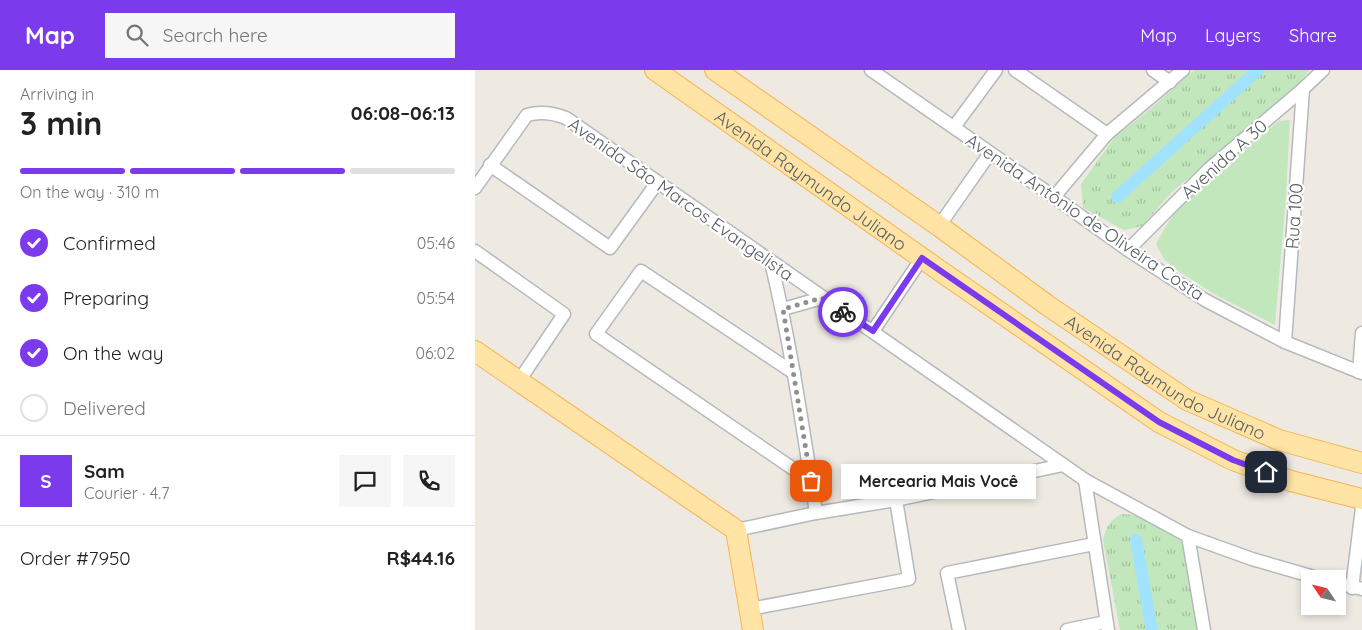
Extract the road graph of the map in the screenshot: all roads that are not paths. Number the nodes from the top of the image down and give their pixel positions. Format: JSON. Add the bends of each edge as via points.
{"nodes":[{"id":1,"x":655,"y":70,"type":"edge"},
{"id":2,"x":715,"y":70,"type":"edge"},
{"id":3,"x":871,"y":70,"type":"edge"},
{"id":4,"x":996,"y":70,"type":"edge"},
{"id":5,"x":1015,"y":70,"type":"edge"},
{"id":6,"x":1153,"y":70,"type":"edge"},
{"id":7,"x":1183,"y":70,"type":"edge"},
{"id":8,"x":1323,"y":70,"type":"edge"},
{"id":9,"x":1170,"y":82,"type":"junction"},
{"id":10,"x":1303,"y":89,"type":"junction"},
{"id":11,"x":954,"y":127,"type":"junction"},
{"id":12,"x":1107,"y":134,"type":"junction"},
{"id":13,"x":990,"y":152,"type":"junction"},
{"id":14,"x":490,"y":165,"type":"junction"},
{"id":15,"x":657,"y":183,"type":"junction"},
{"id":16,"x":475,"y":188,"type":"edge"},
{"id":17,"x":1054,"y":197,"type":"junction"},
{"id":18,"x":939,"y":226,"type":"junction"},
{"id":19,"x":475,"y":250,"type":"edge"},
{"id":20,"x":1128,"y":250,"type":"junction"},
{"id":21,"x":922,"y":258,"type":"junction"},
{"id":22,"x":771,"y":262,"type":"junction"},
{"id":23,"x":822,"y":298,"type":"junction"},
{"id":24,"x":783,"y":309,"type":"junction"},
{"id":25,"x":873,"y":331,"type":"junction"},
{"id":26,"x":1362,"y":333,"type":"edge"},
{"id":27,"x":1285,"y":342,"type":"junction"},
{"id":28,"x":475,"y":351,"type":"edge"},
{"id":29,"x":794,"y":373,"type":"junction"},
{"id":30,"x":1361,"y":373,"type":"edge"},
{"id":31,"x":519,"y":381,"type":"junction"},
{"id":32,"x":1362,"y":464,"type":"edge"},
{"id":33,"x":1063,"y":465,"type":"junction"},
{"id":34,"x":1085,"y":480,"type":"junction"},
{"id":35,"x":811,"y":481,"type":"junction"},
{"id":36,"x":1362,"y":499,"type":"edge"},
{"id":37,"x":897,"y":500,"type":"junction"},
{"id":38,"x":1362,"y":508,"type":"edge"},
{"id":39,"x":816,"y":513,"type":"junction"},
{"id":40,"x":735,"y":530,"type":"junction"},
{"id":41,"x":1188,"y":536,"type":"junction"},
{"id":42,"x":1094,"y":544,"type":"junction"},
{"id":43,"x":1301,"y":573,"type":"edge"},
{"id":44,"x":1357,"y":588,"type":"edge"},
{"id":45,"x":750,"y":609,"type":"junction"},
{"id":46,"x":1107,"y":626,"type":"edge"},
{"id":47,"x":741,"y":630,"type":"edge"},
{"id":48,"x":753,"y":630,"type":"edge"},
{"id":49,"x":959,"y":630,"type":"edge"},
{"id":50,"x":1067,"y":630,"type":"edge"},
{"id":51,"x":1204,"y":630,"type":"edge"}],
"edges":[{"from":1,"to":21,"type":"main road","name":"Avenida Raymundo Juliano"},
{"from":2,"to":18,"type":"main road","name":"Avenida Raymundo Juliano"},
{"from":3,"to":11,"type":"street","name":"Avenida Antônio de Oliveira Costa"},
{"from":4,"to":11,"type":"street"},
{"from":5,"to":12,"type":"street"},
{"from":6,"to":9,"type":"street"},
{"from":7,"to":9,"type":"street"},
{"from":8,"to":10,"type":"street","name":"Avenida A 30"},
{"from":9,"to":12,"type":"street"},
{"from":10,"to":20,"type":"street","name":"Avenida A 30","via":[[1209,169]]},
{"from":10,"to":27,"type":"street","name":"Rua 100"},
{"from":11,"to":13,"type":"street","name":"Avenida Antônio de Oliveira Costa"},
{"from":12,"to":17,"type":"street"},
{"from":13,"to":17,"type":"street","name":"Avenida Antônio de Oliveira Costa"},
{"from":13,"to":18,"type":"street"},
{"from":14,"to":15,"type":"street","name":"Avenida São Marcos Evangelista","via":[[527,115],[536,112],[566,118]]},
{"from":14,"to":15,"type":"street","via":[[610,248]]},
{"from":14,"to":16,"type":"street","name":"Avenida São Marcos Evangelista"},
{"from":15,"to":22,"type":"street","name":"Avenida São Marcos Evangelista"},
{"from":17,"to":20,"type":"street","name":"Avenida Antônio de Oliveira Costa"},
{"from":18,"to":32,"type":"main road","name":"Avenida Raymundo Juliano","via":[[1187,400],[1279,440]]},
{"from":19,"to":31,"type":"street","via":[[564,314]]},
{"from":20,"to":27,"type":"street","name":"Avenida Antônio de Oliveira Costa","via":[[1205,300]]},
{"from":21,"to":25,"type":"street"},
{"from":21,"to":36,"type":"main road","name":"Avenida Raymundo Juliano","via":[[1159,422],[1233,460],[1291,481]]},
{"from":22,"to":23,"type":"street","name":"Avenida São Marcos Evangelista"},
{"from":22,"to":24,"type":"street"},
{"from":23,"to":24,"type":"street"},
{"from":23,"to":25,"type":"street","name":"Avenida São Marcos Evangelista"},
{"from":24,"to":29,"type":"street"},
{"from":25,"to":33,"type":"street","name":"Avenida São Marcos Evangelista"},
{"from":26,"to":30,"type":"street"},
{"from":27,"to":30,"type":"street","name":"Avenida Antônio de Oliveira Costa"},
{"from":28,"to":31,"type":"main road"},
{"from":29,"to":35,"type":"street"},
{"from":29,"to":35,"type":"street","via":[[641,271],[596,334]]},
{"from":31,"to":40,"type":"main road"},
{"from":33,"to":34,"type":"street","name":"Avenida São Marcos Evangelista"},
{"from":33,"to":37,"type":"street"},
{"from":34,"to":41,"type":"street","name":"Avenida São Marcos Evangelista"},
{"from":34,"to":42,"type":"street"},
{"from":35,"to":39,"type":"street"},
{"from":37,"to":39,"type":"street"},
{"from":37,"to":45,"type":"street","via":[[909,579]]},
{"from":38,"to":44,"type":"street"},
{"from":39,"to":40,"type":"street"},
{"from":40,"to":45,"type":"main road"},
{"from":41,"to":43,"type":"street","name":"Avenida São Marcos Evangelista"},
{"from":41,"to":51,"type":"street"},
{"from":42,"to":46,"type":"street"},
{"from":42,"to":49,"type":"street","via":[[947,573]]},
{"from":45,"to":47,"type":"main road"},
{"from":45,"to":48,"type":"main road"},
{"from":46,"to":50,"type":"street"}]}
